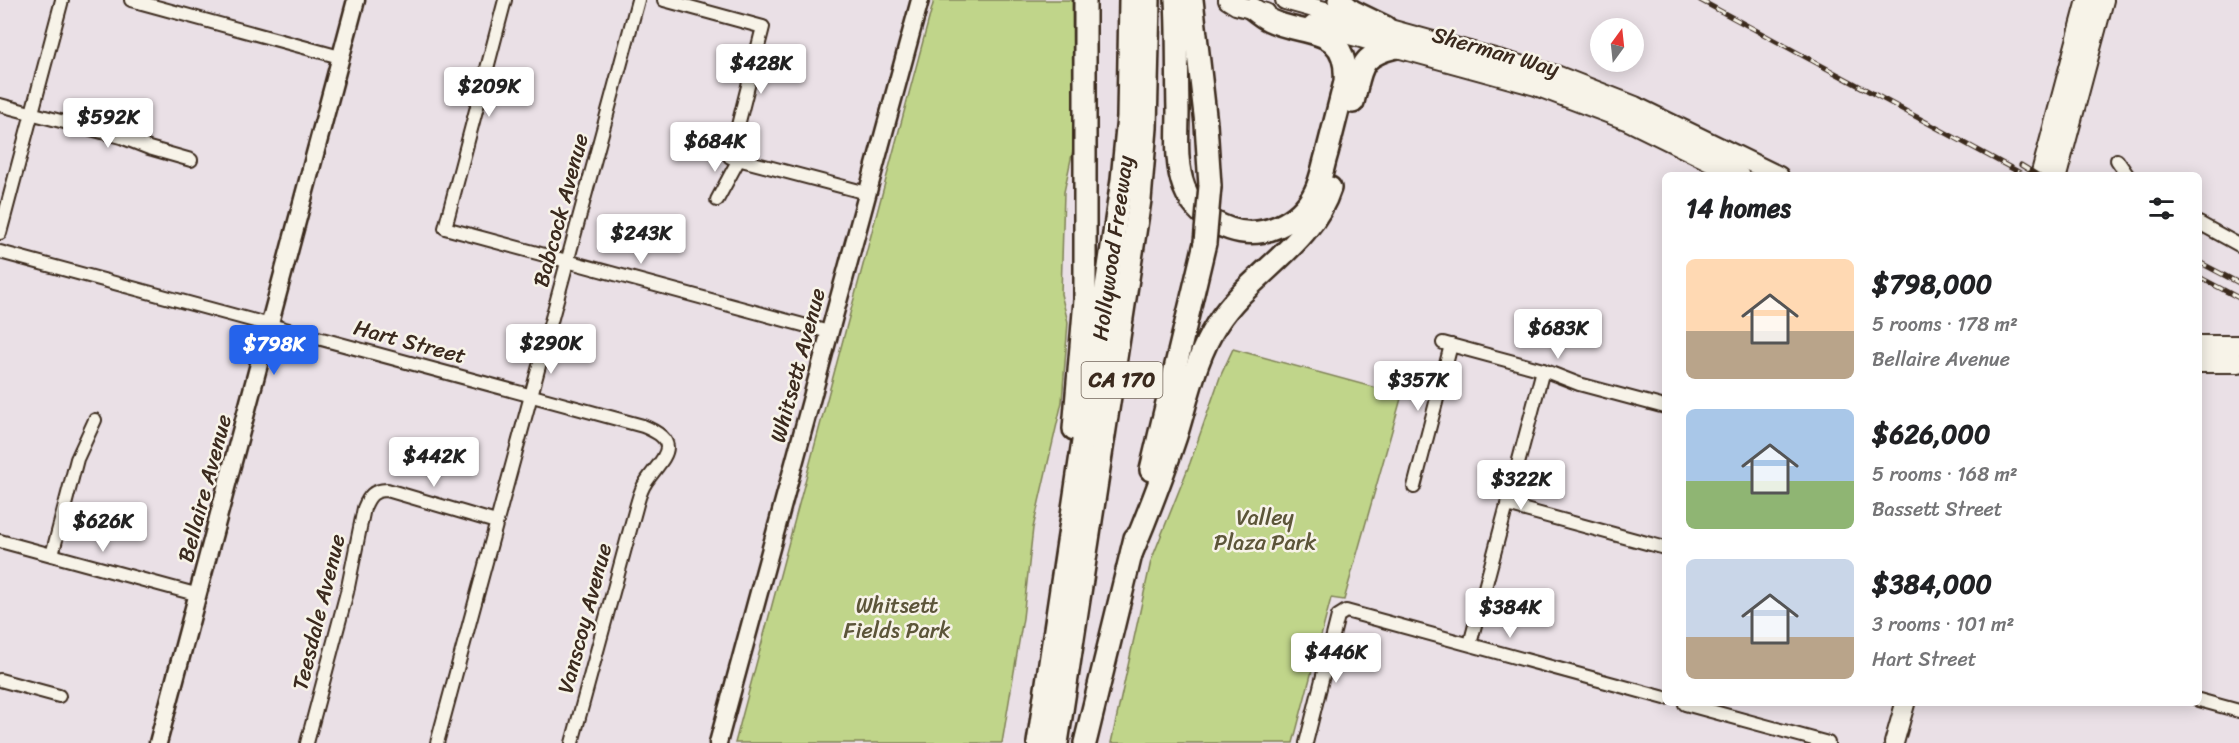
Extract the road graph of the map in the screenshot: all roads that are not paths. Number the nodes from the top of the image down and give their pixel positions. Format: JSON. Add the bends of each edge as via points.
{"nodes":[{"id":1,"x":62,"y":0,"type":"edge"},
{"id":2,"x":131,"y":0,"type":"edge"},
{"id":3,"x":356,"y":0,"type":"edge"},
{"id":4,"x":505,"y":0,"type":"edge"},
{"id":5,"x":638,"y":0,"type":"edge"},
{"id":6,"x":664,"y":0,"type":"edge"},
{"id":7,"x":920,"y":0,"type":"edge"},
{"id":8,"x":1085,"y":0,"type":"edge"},
{"id":9,"x":1130,"y":0,"type":"edge"},
{"id":10,"x":1141,"y":0,"type":"edge"},
{"id":11,"x":1149,"y":0,"type":"edge"},
{"id":12,"x":1158,"y":0,"type":"edge"},
{"id":13,"x":1176,"y":0,"type":"edge"},
{"id":14,"x":1192,"y":0,"type":"edge"},
{"id":15,"x":1228,"y":0,"type":"edge"},
{"id":16,"x":1285,"y":0,"type":"edge"},
{"id":17,"x":1340,"y":0,"type":"edge"},
{"id":18,"x":2086,"y":0,"type":"edge"},
{"id":19,"x":2104,"y":0,"type":"edge"},
{"id":20,"x":1253,"y":9,"type":"junction"},
{"id":21,"x":1385,"y":27,"type":"junction"},
{"id":22,"x":1396,"y":47,"type":"junction"},
{"id":23,"x":340,"y":57,"type":"junction"},
{"id":24,"x":1540,"y":79,"type":"junction"},
{"id":25,"x":0,"y":105,"type":"edge"},
{"id":26,"x":1630,"y":113,"type":"junction"},
{"id":27,"x":32,"y":114,"type":"junction"},
{"id":28,"x":735,"y":158,"type":"junction"},
{"id":29,"x":191,"y":160,"type":"dead end"},
{"id":30,"x":2117,"y":160,"type":"dead end"},
{"id":31,"x":1733,"y":172,"type":"edge"},
{"id":32,"x":1770,"y":172,"type":"edge"},
{"id":33,"x":2041,"y":172,"type":"edge"},
{"id":34,"x":2058,"y":172,"type":"edge"},
{"id":35,"x":2125,"y":172,"type":"edge"},
{"id":36,"x":867,"y":193,"type":"junction"},
{"id":37,"x":717,"y":200,"type":"dead end"},
{"id":38,"x":2202,"y":225,"type":"edge"},
{"id":39,"x":0,"y":233,"type":"edge"},
{"id":40,"x":2239,"y":245,"type":"edge"},
{"id":41,"x":0,"y":252,"type":"edge"},
{"id":42,"x":568,"y":261,"type":"junction"},
{"id":43,"x":270,"y":326,"type":"junction"},
{"id":44,"x":830,"y":332,"type":"junction"},
{"id":45,"x":2202,"y":345,"type":"edge"},
{"id":46,"x":2239,"y":345,"type":"edge"},
{"id":47,"x":2202,"y":363,"type":"edge"},
{"id":48,"x":2239,"y":363,"type":"edge"},
{"id":49,"x":1543,"y":370,"type":"junction"},
{"id":50,"x":530,"y":395,"type":"junction"},
{"id":51,"x":1662,"y":406,"type":"edge"},
{"id":52,"x":95,"y":420,"type":"dead end"},
{"id":53,"x":1414,"y":487,"type":"dead end"},
{"id":54,"x":636,"y":504,"type":"joint"},
{"id":55,"x":1507,"y":505,"type":"junction"},
{"id":56,"x":496,"y":522,"type":"junction"},
{"id":57,"x":1071,"y":526,"type":"junction"},
{"id":58,"x":0,"y":541,"type":"edge"},
{"id":59,"x":1662,"y":547,"type":"edge"},
{"id":60,"x":1132,"y":552,"type":"junction"},
{"id":61,"x":52,"y":555,"type":"junction"},
{"id":62,"x":199,"y":595,"type":"junction"},
{"id":63,"x":1470,"y":644,"type":"junction"},
{"id":64,"x":0,"y":680,"type":"edge"},
{"id":65,"x":59,"y":696,"type":"dead end"},
{"id":66,"x":1662,"y":697,"type":"edge"},
{"id":67,"x":2202,"y":701,"type":"edge"},
{"id":68,"x":1692,"y":706,"type":"edge"},
{"id":69,"x":1904,"y":706,"type":"edge"},
{"id":70,"x":2239,"y":711,"type":"edge"},
{"id":71,"x":158,"y":743,"type":"edge"},
{"id":72,"x":307,"y":743,"type":"edge"},
{"id":73,"x":437,"y":743,"type":"edge"},
{"id":74,"x":572,"y":743,"type":"edge"},
{"id":75,"x":718,"y":743,"type":"edge"},
{"id":76,"x":1038,"y":743,"type":"edge"},
{"id":77,"x":1050,"y":743,"type":"edge"},
{"id":78,"x":1057,"y":743,"type":"edge"},
{"id":79,"x":1067,"y":743,"type":"edge"},
{"id":80,"x":1085,"y":743,"type":"edge"},
{"id":81,"x":1306,"y":743,"type":"edge"},
{"id":82,"x":1828,"y":743,"type":"edge"},
{"id":83,"x":1894,"y":743,"type":"edge"}],
"edges":[{"from":1,"to":27,"type":"street"},
{"from":2,"to":23,"type":"street"},
{"from":3,"to":23,"type":"street","name":"Bellaire Avenue"},
{"from":4,"to":42,"type":"street","via":[[445,228]]},
{"from":5,"to":42,"type":"street","name":"Babcock Avenue"},
{"from":6,"to":28,"type":"street","via":[[764,27]]},
{"from":7,"to":36,"type":"street","name":"Whitsett Avenue"},
{"from":8,"to":57,"type":"highway","via":[[1085,300],[1075,405]]},
{"from":9,"to":57,"type":"highway","name":"Hollywood Freeway","number":"CA 170","via":[[1128,117],[1122,180]]},
{"from":10,"to":77,"type":"highway","via":[[1135,176]]},
{"from":11,"to":78,"type":"highway","via":[[1147,118],[1140,200]]},
{"from":12,"to":79,"type":"highway","name":"Hollywood Freeway","number":"CA 170","via":[[1158,73],[1150,189]]},
{"from":13,"to":20,"type":"highway","via":[[1178,155],[1184,186],[1197,209],[1213,222],[1246,232],[1280,226],[1300,213],[1313,196],[1346,70],[1331,39],[1269,20]]},
{"from":14,"to":60,"type":"highway","bridge":true,"via":[[1210,186],[1205,243]]},
{"from":15,"to":20,"type":"main road","name":"Sherman Way"},
{"from":16,"to":21,"type":"main road","name":"Sherman Way"},
{"from":17,"to":21,"type":"highway","via":[[1352,11]]},
{"from":18,"to":33,"type":"main road"},
{"from":19,"to":34,"type":"main road"},
{"from":20,"to":22,"type":"main road","name":"Sherman Way"},
{"from":21,"to":24,"type":"main road","name":"Sherman Way"},
{"from":22,"to":24,"type":"main road","name":"Sherman Way"},
{"from":22,"to":60,"type":"highway","via":[[1371,55],[1365,63],[1331,186],[1315,219],[1229,308],[1206,344]]},
{"from":23,"to":43,"type":"street","name":"Bellaire Avenue"},
{"from":24,"to":26,"type":"main road","name":"Sherman Way"},
{"from":25,"to":27,"type":"street"},
{"from":26,"to":31,"type":"main road","name":"Sherman Way"},
{"from":26,"to":32,"type":"main road","name":"Sherman Way"},
{"from":27,"to":29,"type":"street"},
{"from":27,"to":39,"type":"street"},
{"from":28,"to":36,"type":"street"},
{"from":28,"to":37,"type":"street"},
{"from":30,"to":35,"type":"street"},
{"from":36,"to":44,"type":"street","name":"Whitsett Avenue"},
{"from":38,"to":40,"type":"street"},
{"from":41,"to":43,"type":"street","name":"Hart Street"},
{"from":42,"to":44,"type":"street"},
{"from":42,"to":50,"type":"street","name":"Babcock Avenue"},
{"from":43,"to":50,"type":"street","name":"Hart Street"},
{"from":43,"to":62,"type":"street","name":"Bellaire Avenue"},
{"from":44,"to":75,"type":"street","name":"Whitsett Avenue"},
{"from":45,"to":46,"type":"main road"},
{"from":47,"to":48,"type":"main road"},
{"from":49,"to":51,"type":"street"},
{"from":49,"to":53,"type":"street","via":[[1447,344]]},
{"from":49,"to":55,"type":"street"},
{"from":50,"to":54,"type":"street","name":"Hart Street","via":[[643,426],[662,438],[667,452],[664,460],[646,482]]},
{"from":50,"to":56,"type":"street","name":"Babcock Avenue"},
{"from":52,"to":61,"type":"street","via":[[77,459]]},
{"from":54,"to":74,"type":"street","name":"Vanscoy Avenue"},
{"from":55,"to":59,"type":"street"},
{"from":55,"to":63,"type":"street"},
{"from":56,"to":72,"type":"street","name":"Teesdale Avenue","via":[[387,490],[369,496]]},
{"from":56,"to":73,"type":"street","name":"Babcock Avenue"},
{"from":57,"to":76,"type":"highway","name":"Hollywood Freeway","number":"CA 170"},
{"from":58,"to":61,"type":"street"},
{"from":60,"to":80,"type":"highway"},
{"from":61,"to":62,"type":"street"},
{"from":62,"to":71,"type":"street","name":"Bellaire Avenue"},
{"from":63,"to":66,"type":"street"},
{"from":63,"to":81,"type":"street","via":[[1346,611],[1338,616]]},
{"from":64,"to":65,"type":"street"},
{"from":67,"to":70,"type":"street"},
{"from":68,"to":82,"type":"street"},
{"from":69,"to":83,"type":"main road"}]}
